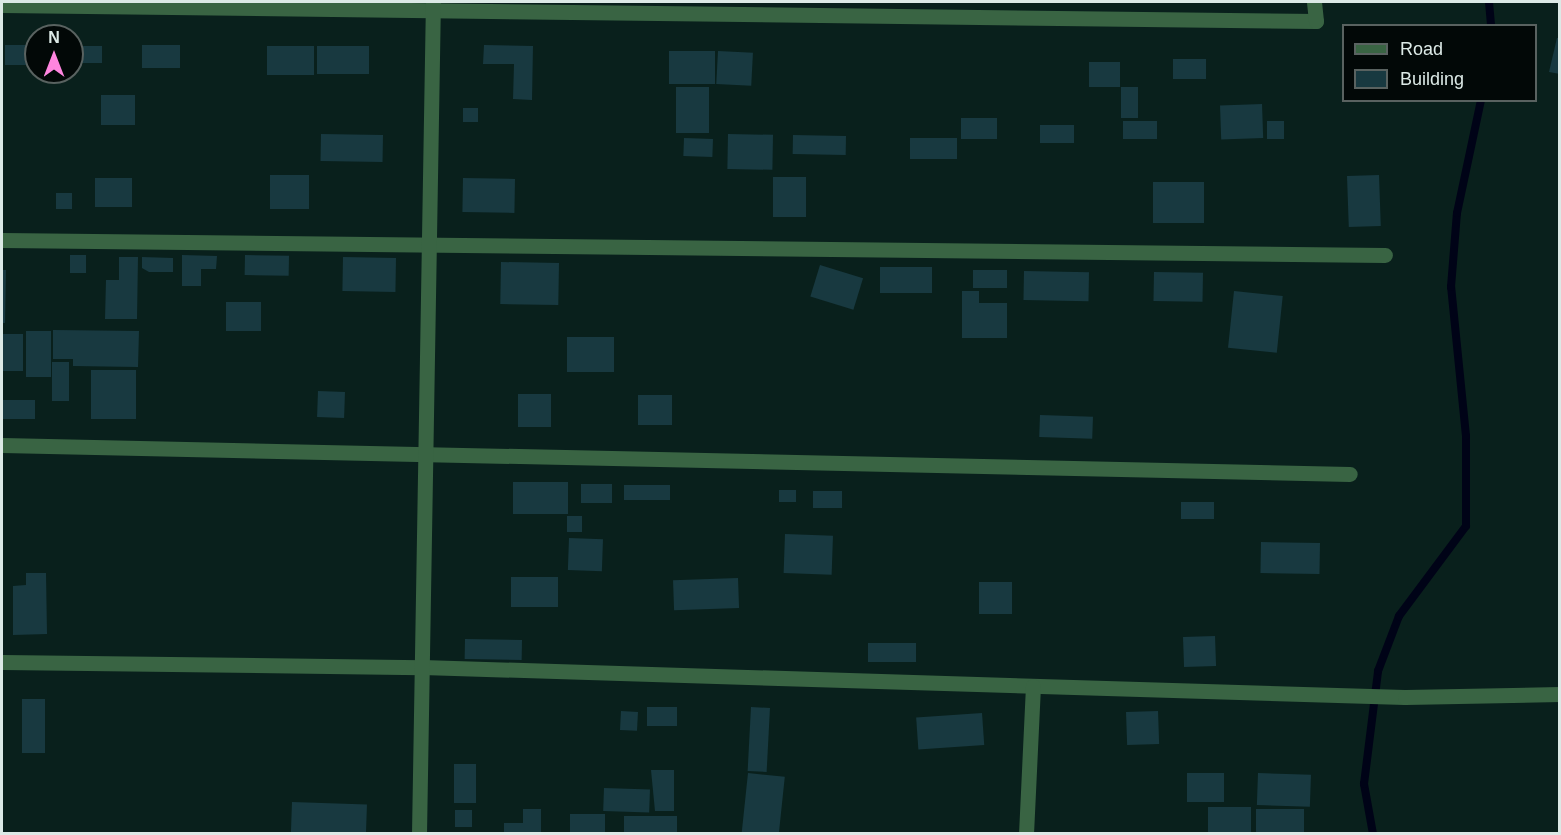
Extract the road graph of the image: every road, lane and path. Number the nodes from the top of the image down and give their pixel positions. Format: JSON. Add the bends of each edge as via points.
{"nodes":[{"id":1,"x":1314,"y":2,"type":"edge"},
{"id":2,"x":2,"y":5,"type":"edge"},
{"id":3,"x":433,"y":7,"type":"edge"},
{"id":4,"x":2,"y":240,"type":"edge"},
{"id":5,"x":429,"y":244,"type":"junction"},
{"id":6,"x":1385,"y":255,"type":"dead end"},
{"id":7,"x":2,"y":445,"type":"edge"},
{"id":8,"x":425,"y":452,"type":"junction"},
{"id":9,"x":1350,"y":474,"type":"dead end"},
{"id":10,"x":2,"y":663,"type":"edge"},
{"id":11,"x":422,"y":667,"type":"junction"},
{"id":12,"x":1033,"y":686,"type":"junction"},
{"id":13,"x":1560,"y":694,"type":"edge"},
{"id":14,"x":419,"y":834,"type":"edge"},
{"id":15,"x":1026,"y":834,"type":"edge"}],
"edges":[{"from":1,"to":3,"type":"street","via":[[1316,21]]},
{"from":2,"to":3,"type":"street"},
{"from":3,"to":5,"type":"street"},
{"from":4,"to":5,"type":"street"},
{"from":5,"to":6,"type":"street"},
{"from":5,"to":8,"type":"street"},
{"from":7,"to":8,"type":"street"},
{"from":8,"to":9,"type":"street"},
{"from":8,"to":11,"type":"street"},
{"from":10,"to":11,"type":"street"},
{"from":11,"to":12,"type":"street"},
{"from":11,"to":14,"type":"street"},
{"from":12,"to":13,"type":"street","via":[[1405,697]]},
{"from":12,"to":15,"type":"street"}]}
